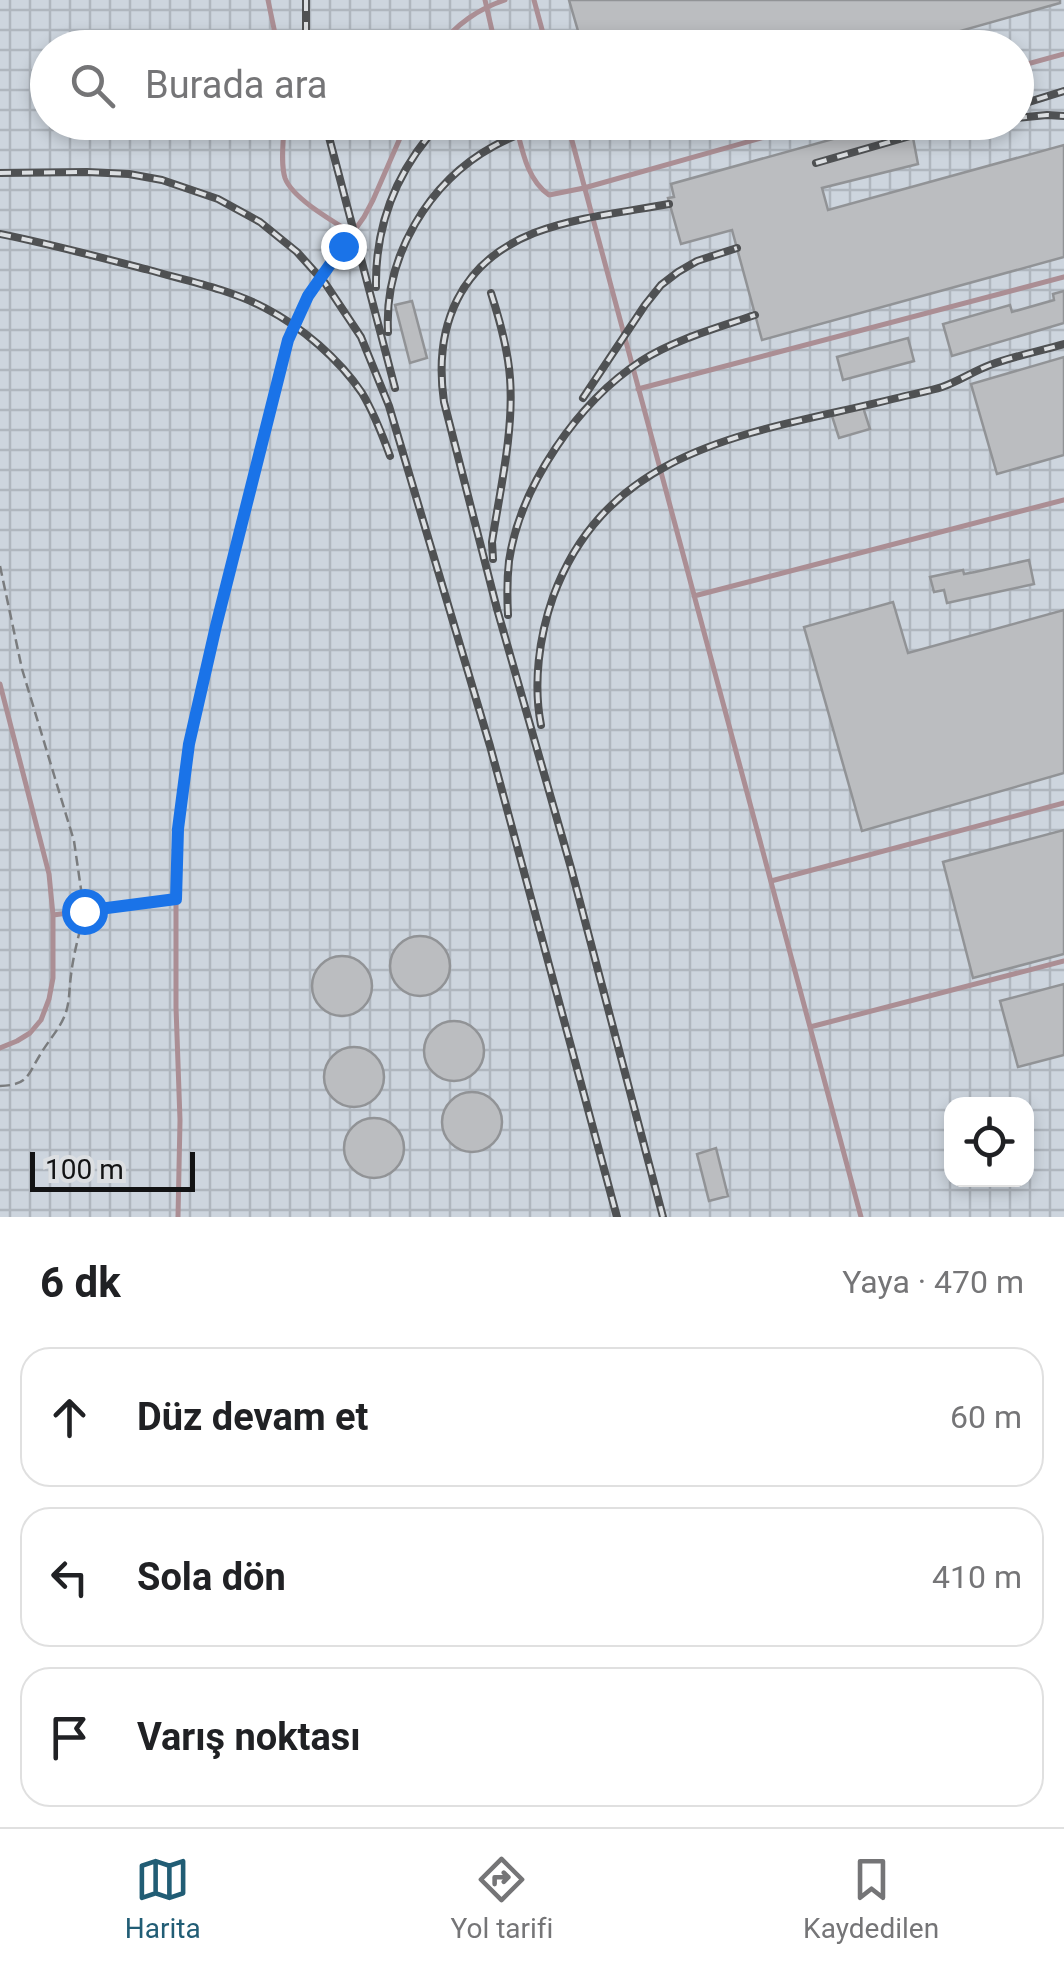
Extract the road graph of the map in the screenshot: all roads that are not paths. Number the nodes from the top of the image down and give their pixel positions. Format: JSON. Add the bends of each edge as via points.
{"nodes":[{"id":1,"x":268,"y":0,"type":"edge"},
{"id":2,"x":504,"y":0,"type":"edge"},
{"id":3,"x":534,"y":0,"type":"edge"},
{"id":4,"x":486,"y":3,"type":"edge"},
{"id":5,"x":274,"y":30,"type":"edge"},
{"id":6,"x":455,"y":30,"type":"edge"},
{"id":7,"x":492,"y":30,"type":"edge"},
{"id":8,"x":542,"y":30,"type":"edge"},
{"id":9,"x":1064,"y":54,"type":"edge"},
{"id":10,"x":1034,"y":62,"type":"edge"},
{"id":11,"x":284,"y":140,"type":"edge"},
{"id":12,"x":398,"y":140,"type":"edge"},
{"id":13,"x":520,"y":140,"type":"edge"},
{"id":14,"x":572,"y":140,"type":"edge"},
{"id":15,"x":754,"y":140,"type":"edge"},
{"id":16,"x":584,"y":188,"type":"junction"},
{"id":17,"x":352,"y":233,"type":"junction"},
{"id":18,"x":1064,"y":276,"type":"edge"},
{"id":19,"x":638,"y":388,"type":"junction"},
{"id":20,"x":1064,"y":500,"type":"edge"},
{"id":21,"x":694,"y":596,"type":"junction"},
{"id":22,"x":0,"y":684,"type":"edge"},
{"id":23,"x":1064,"y":804,"type":"edge"},
{"id":24,"x":771,"y":881,"type":"junction"},
{"id":25,"x":176,"y":899,"type":"junction"},
{"id":26,"x":53,"y":915,"type":"junction"},
{"id":27,"x":1064,"y":960,"type":"edge"},
{"id":28,"x":810,"y":1027,"type":"junction"},
{"id":29,"x":0,"y":1048,"type":"edge"},
{"id":30,"x":178,"y":1217,"type":"edge"},
{"id":31,"x":861,"y":1217,"type":"edge"}],
"edges":[{"from":1,"to":5,"type":"lane"},
{"from":2,"to":4,"type":"lane"},
{"from":3,"to":8,"type":"lane"},
{"from":4,"to":6,"type":"lane"},
{"from":4,"to":7,"type":"lane"},
{"from":9,"to":10,"type":"lane"},
{"from":11,"to":17,"type":"lane","via":[[286,182]]},
{"from":12,"to":17,"type":"lane"},
{"from":13,"to":16,"type":"lane","via":[[538,188],[549,195]]},
{"from":14,"to":16,"type":"lane"},
{"from":15,"to":16,"type":"lane"},
{"from":16,"to":19,"type":"lane"},
{"from":17,"to":25,"type":"lane","via":[[308,296],[288,340],[189,744]]},
{"from":18,"to":19,"type":"lane"},
{"from":19,"to":21,"type":"lane"},
{"from":20,"to":21,"type":"lane"},
{"from":21,"to":24,"type":"lane"},
{"from":22,"to":26,"type":"lane","via":[[50,874]]},
{"from":23,"to":24,"type":"lane"},
{"from":24,"to":28,"type":"lane"},
{"from":25,"to":26,"type":"lane"},
{"from":25,"to":30,"type":"lane"},
{"from":26,"to":29,"type":"lane","via":[[50,999],[30,1032]]},
{"from":27,"to":28,"type":"lane"},
{"from":28,"to":31,"type":"lane"}]}
